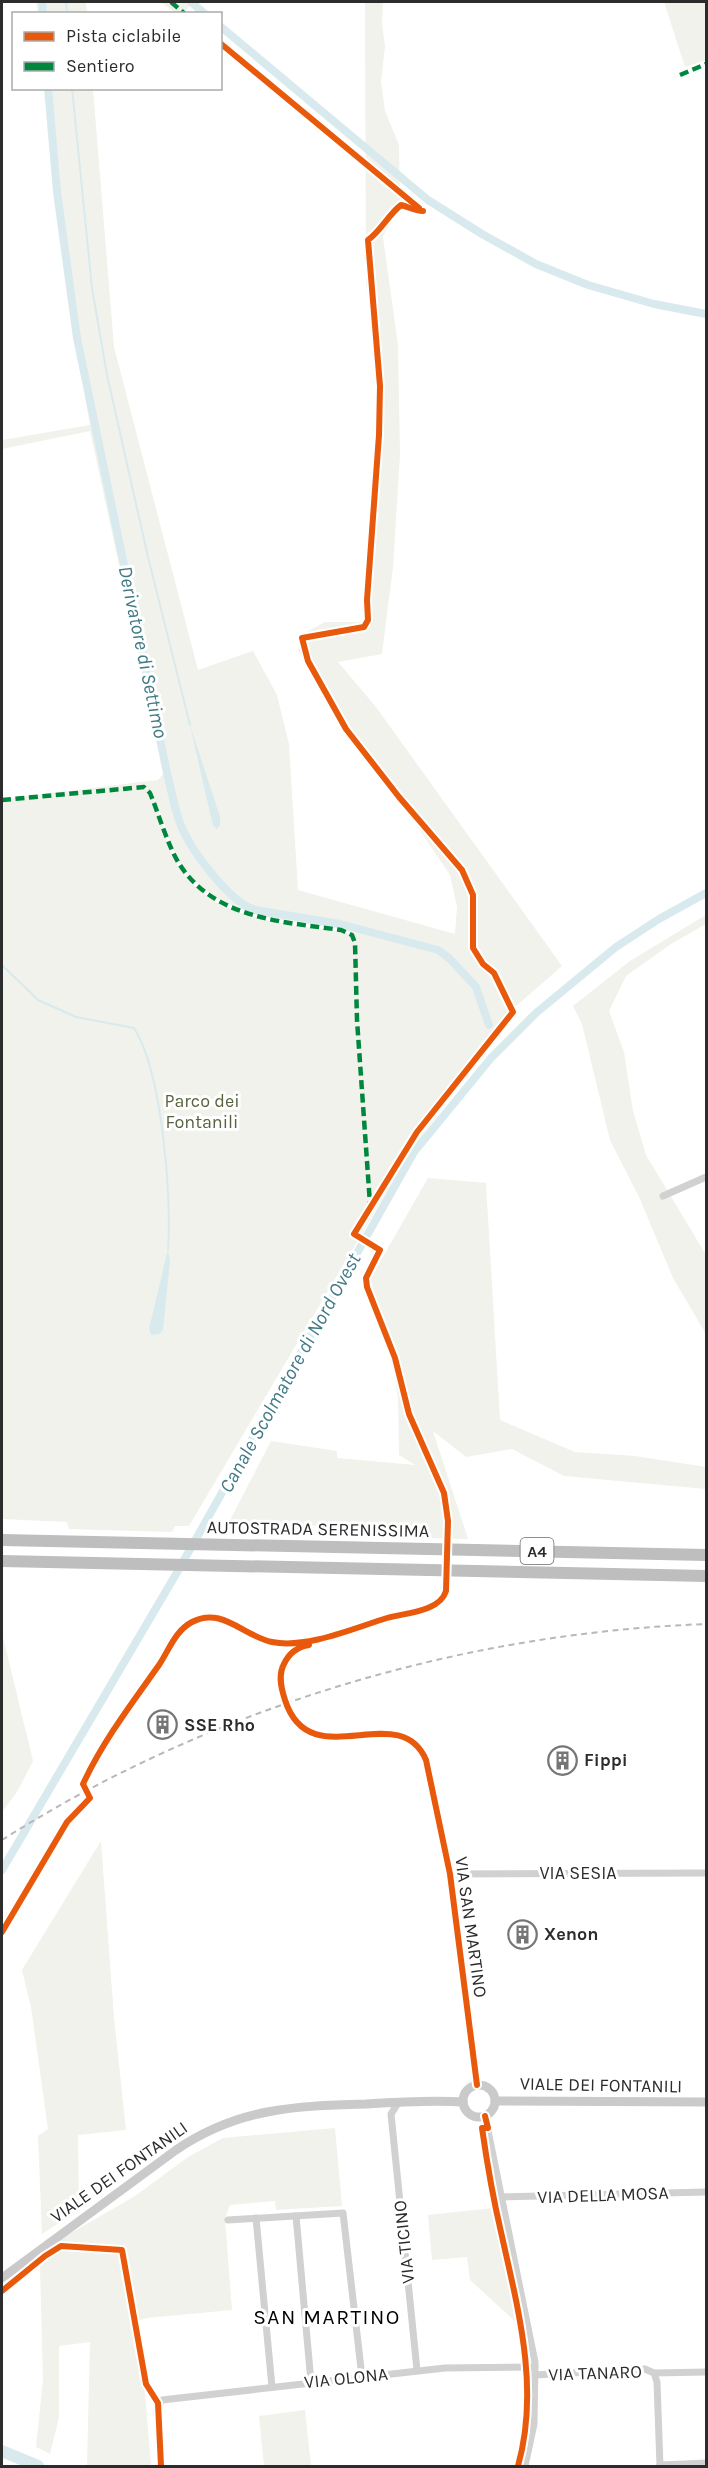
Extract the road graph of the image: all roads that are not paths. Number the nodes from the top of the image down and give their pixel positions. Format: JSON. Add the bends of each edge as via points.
{"nodes":[{"id":1,"x":706,"y":1177,"type":"edge"},
{"id":2,"x":663,"y":1196,"type":"dead end"},
{"id":3,"x":2,"y":1540,"type":"edge"},
{"id":4,"x":706,"y":1555,"type":"edge"},
{"id":5,"x":2,"y":1562,"type":"edge"},
{"id":6,"x":706,"y":1576,"type":"edge"},
{"id":7,"x":413,"y":1742,"type":"dead end"},
{"id":8,"x":706,"y":1873,"type":"edge"},
{"id":9,"x":450,"y":1874,"type":"junction"},
{"id":10,"x":477,"y":2085,"type":"junction"},
{"id":11,"x":495,"y":2101,"type":"junction"},
{"id":12,"x":463,"y":2102,"type":"junction"},
{"id":13,"x":706,"y":2102,"type":"edge"},
{"id":14,"x":381,"y":2103,"type":"junction"},
{"id":15,"x":398,"y":2103,"type":"junction"},
{"id":16,"x":391,"y":2114,"type":"junction"},
{"id":17,"x":485,"y":2116,"type":"junction"},
{"id":18,"x":706,"y":2192,"type":"edge"},
{"id":19,"x":500,"y":2197,"type":"junction"},
{"id":20,"x":296,"y":2216,"type":"junction"},
{"id":21,"x":256,"y":2218,"type":"junction"},
{"id":22,"x":228,"y":2220,"type":"dead end"},
{"id":23,"x":2,"y":2276,"type":"edge"},
{"id":24,"x":417,"y":2370,"type":"junction"},
{"id":25,"x":535,"y":2371,"type":"junction"},
{"id":26,"x":706,"y":2372,"type":"edge"},
{"id":27,"x":654,"y":2373,"type":"junction"},
{"id":28,"x":362,"y":2377,"type":"junction"},
{"id":29,"x":311,"y":2382,"type":"junction"},
{"id":30,"x":272,"y":2387,"type":"junction"},
{"id":31,"x":706,"y":2463,"type":"edge"},
{"id":32,"x":161,"y":2466,"type":"edge"},
{"id":33,"x":525,"y":2466,"type":"edge"},
{"id":34,"x":660,"y":2466,"type":"edge"}],
"edges":[{"from":1,"to":2,"type":"street"},
{"from":3,"to":4,"type":"highway","name":"AUTOSTRADA SERENISSIMA","number":"A4"},
{"from":5,"to":6,"type":"highway","name":"AUTOSTRADA SERENISSIMA","number":"A4"},
{"from":7,"to":9,"type":"street","name":"VIA SAN MARTINO","via":[[426,1760]]},
{"from":8,"to":9,"type":"street","name":"VIA SESIA"},
{"from":9,"to":10,"type":"street","name":"VIA SAN MARTINO"},
{"from":10,"to":11,"type":"main road","via":[[490,2089]]},
{"from":10,"to":12,"type":"main road","via":[[466,2092]]},
{"from":11,"to":13,"type":"main road","name":"VIALE DEI FONTANILI"},
{"from":11,"to":17,"type":"main road"},
{"from":12,"to":15,"type":"main road","name":"VIALE DEI FONTANILI"},
{"from":12,"to":17,"type":"main road","via":[[469,2113]]},
{"from":14,"to":15,"type":"main road","name":"VIALE DEI FONTANILI"},
{"from":14,"to":16,"type":"street"},
{"from":14,"to":23,"type":"main road","name":"VIALE DEI FONTANILI","via":[[286,2107],[229,2121],[195,2136]]},
{"from":15,"to":16,"type":"street"},
{"from":16,"to":24,"type":"street","name":"VIA TICINO"},
{"from":17,"to":19,"type":"street"},
{"from":18,"to":19,"type":"street","name":"VIA DELLA MOSA"},
{"from":19,"to":25,"type":"street"},
{"from":20,"to":21,"type":"street"},
{"from":20,"to":28,"type":"street","via":[[344,2213]]},
{"from":20,"to":29,"type":"street"},
{"from":21,"to":22,"type":"street"},
{"from":21,"to":30,"type":"street"},
{"from":24,"to":25,"type":"street","name":"VIA OLONA"},
{"from":24,"to":28,"type":"street","name":"VIA OLONA"},
{"from":25,"to":27,"type":"street","name":"VIA TANARO"},
{"from":25,"to":33,"type":"street","via":[[534,2424]]},
{"from":26,"to":27,"type":"street","name":"VIA TANARO"},
{"from":27,"to":34,"type":"street","name":"VIA TANARO"},
{"from":28,"to":29,"type":"street","name":"VIA OLONA"},
{"from":29,"to":30,"type":"street","name":"VIA OLONA"},
{"from":30,"to":32,"type":"street","name":"VIA OLONA","via":[[162,2400],[158,2403]]},
{"from":31,"to":34,"type":"street"}]}
